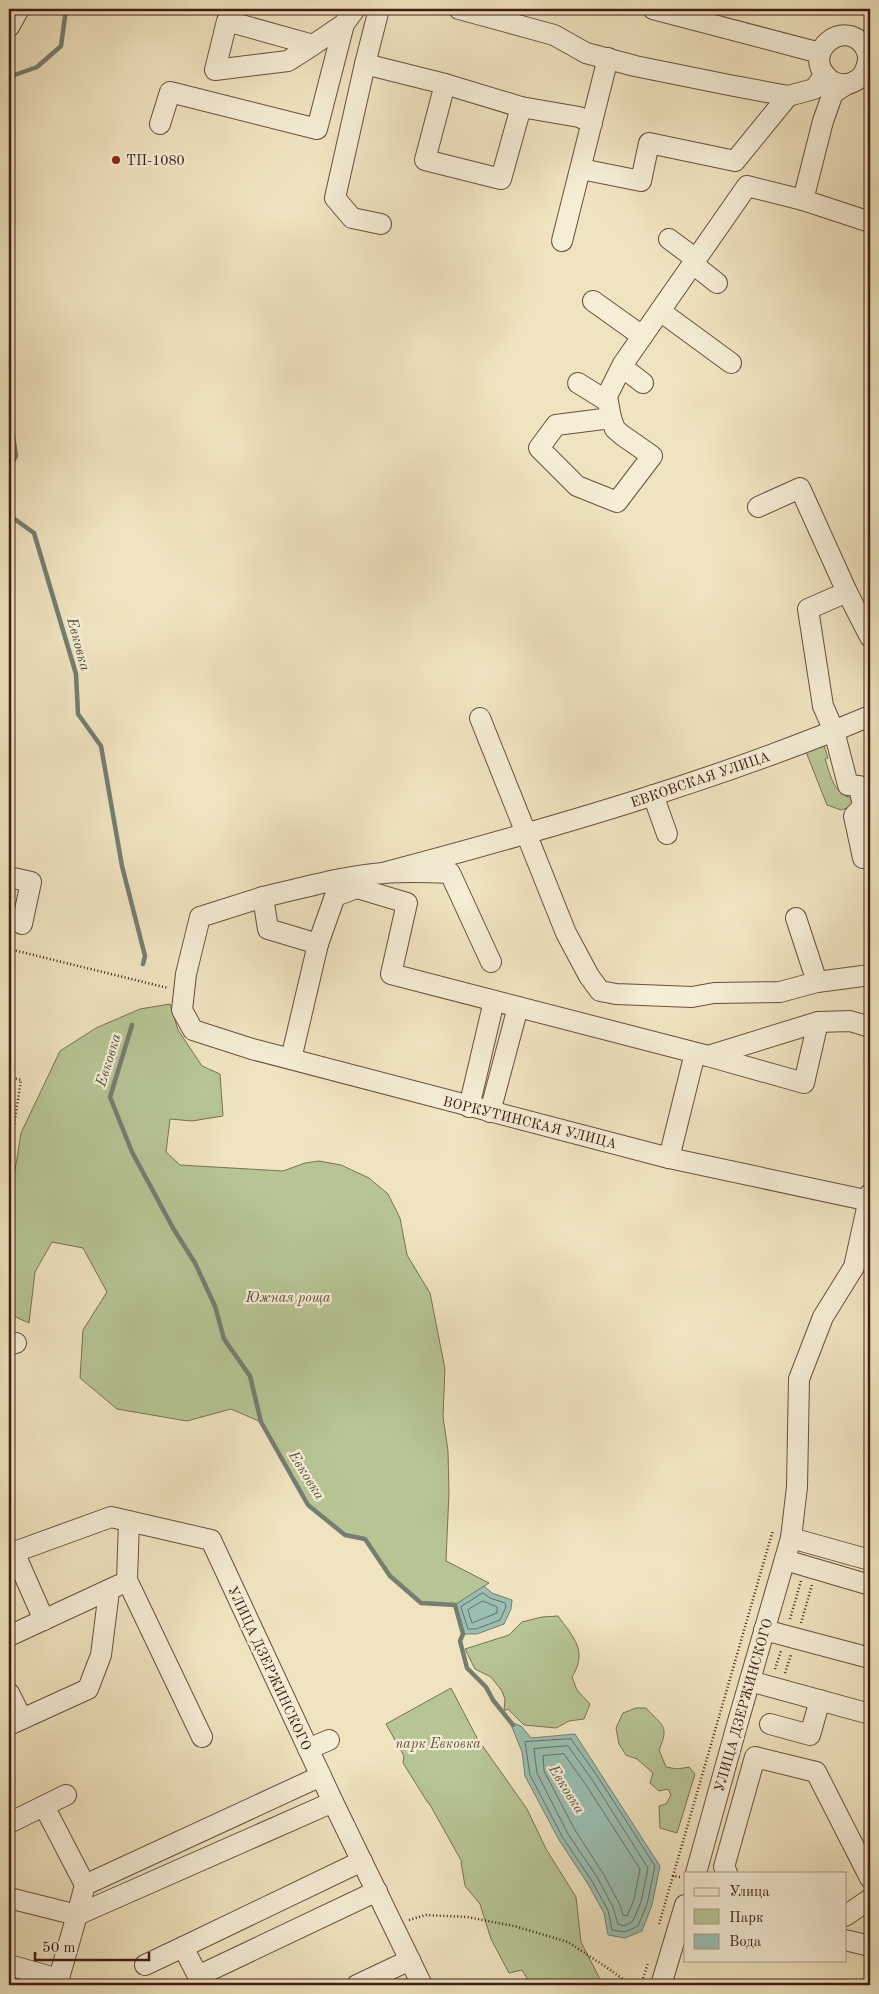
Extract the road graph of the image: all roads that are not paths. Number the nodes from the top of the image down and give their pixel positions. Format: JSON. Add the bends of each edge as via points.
{"nodes":[{"id":1,"x":19,"y":9,"type":"edge"},
{"id":2,"x":379,"y":9,"type":"edge"},
{"id":3,"x":459,"y":9,"type":"edge"},
{"id":4,"x":653,"y":9,"type":"edge"},
{"id":5,"x":350,"y":17,"type":"edge"},
{"id":6,"x":9,"y":27,"type":"edge"},
{"id":7,"x":313,"y":44,"type":"dead end"},
{"id":8,"x":820,"y":53,"type":"junction"},
{"id":9,"x":608,"y":58,"type":"junction"},
{"id":10,"x":366,"y":64,"type":"junction"},
{"id":11,"x":851,"y":74,"type":"edge"},
{"id":12,"x":446,"y":84,"type":"junction"},
{"id":13,"x":788,"y":96,"type":"junction"},
{"id":14,"x":521,"y":107,"type":"junction"},
{"id":15,"x":592,"y":122,"type":"junction"},
{"id":16,"x":160,"y":124,"type":"dead end"},
{"id":17,"x":581,"y":169,"type":"junction"},
{"id":18,"x":803,"y":200,"type":"junction"},
{"id":19,"x":870,"y":222,"type":"edge"},
{"id":20,"x":381,"y":224,"type":"dead end"},
{"id":21,"x":669,"y":239,"type":"dead end"},
{"id":22,"x":562,"y":241,"type":"dead end"},
{"id":23,"x":694,"y":262,"type":"junction"},
{"id":24,"x":717,"y":283,"type":"dead end"},
{"id":25,"x":593,"y":300,"type":"dead end"},
{"id":26,"x":660,"y":311,"type":"junction"},
{"id":27,"x":642,"y":336,"type":"junction"},
{"id":28,"x":731,"y":363,"type":"dead end"},
{"id":29,"x":622,"y":367,"type":"junction"},
{"id":30,"x":578,"y":382,"type":"dead end"},
{"id":31,"x":643,"y":383,"type":"dead end"},
{"id":32,"x":609,"y":410,"type":"junction"},
{"id":33,"x":758,"y":507,"type":"dead end"},
{"id":34,"x":847,"y":592,"type":"junction"},
{"id":35,"x":870,"y":637,"type":"edge"},
{"id":36,"x":870,"y":716,"type":"edge"},
{"id":37,"x":480,"y":718,"type":"dead end"},
{"id":38,"x":834,"y":731,"type":"junction"},
{"id":39,"x":653,"y":796,"type":"junction"},
{"id":40,"x":667,"y":834,"type":"dead end"},
{"id":41,"x":527,"y":835,"type":"junction"},
{"id":42,"x":870,"y":855,"type":"edge"},
{"id":43,"x":383,"y":873,"type":"junction"},
{"id":44,"x":9,"y":877,"type":"edge"},
{"id":45,"x":331,"y":890,"type":"junction"},
{"id":46,"x":263,"y":897,"type":"junction"},
{"id":47,"x":796,"y":918,"type":"dead end"},
{"id":48,"x":22,"y":924,"type":"dead end"},
{"id":49,"x":318,"y":944,"type":"junction"},
{"id":50,"x":491,"y":962,"type":"dead end"},
{"id":51,"x":870,"y":975,"type":"edge"},
{"id":52,"x":818,"y":982,"type":"junction"},
{"id":53,"x":494,"y":1001,"type":"junction"},
{"id":54,"x":518,"y":1007,"type":"junction"},
{"id":55,"x":818,"y":1022,"type":"junction"},
{"id":56,"x":870,"y":1026,"type":"edge"},
{"id":57,"x":701,"y":1055,"type":"junction"},
{"id":58,"x":291,"y":1059,"type":"junction"},
{"id":59,"x":469,"y":1107,"type":"junction"},
{"id":60,"x":490,"y":1112,"type":"junction"},
{"id":61,"x":669,"y":1158,"type":"junction"},
{"id":62,"x":870,"y":1199,"type":"edge"},
{"id":63,"x":129,"y":1521,"type":"junction"},
{"id":64,"x":792,"y":1532,"type":"junction"},
{"id":65,"x":11,"y":1553,"type":"edge"},
{"id":66,"x":785,"y":1560,"type":"junction"},
{"id":67,"x":870,"y":1560,"type":"edge"},
{"id":68,"x":127,"y":1580,"type":"junction"},
{"id":69,"x":870,"y":1585,"type":"edge"},
{"id":70,"x":109,"y":1591,"type":"junction"},
{"id":71,"x":44,"y":1620,"type":"junction"},
{"id":72,"x":764,"y":1630,"type":"junction"},
{"id":73,"x":9,"y":1636,"type":"edge"},
{"id":74,"x":870,"y":1658,"type":"edge"},
{"id":75,"x":750,"y":1681,"type":"junction"},
{"id":76,"x":9,"y":1693,"type":"edge"},
{"id":77,"x":820,"y":1700,"type":"junction"},
{"id":78,"x":870,"y":1714,"type":"edge"},
{"id":79,"x":15,"y":1722,"type":"edge"},
{"id":80,"x":770,"y":1724,"type":"dead end"},
{"id":81,"x":202,"y":1737,"type":"dead end"},
{"id":82,"x":329,"y":1740,"type":"dead end"},
{"id":83,"x":308,"y":1749,"type":"junction"},
{"id":84,"x":321,"y":1776,"type":"junction"},
{"id":85,"x":66,"y":1795,"type":"dead end"},
{"id":86,"x":333,"y":1802,"type":"junction"},
{"id":87,"x":44,"y":1806,"type":"junction"},
{"id":88,"x":9,"y":1823,"type":"edge"},
{"id":89,"x":362,"y":1861,"type":"junction"},
{"id":90,"x":696,"y":1872,"type":"edge"},
{"id":91,"x":726,"y":1872,"type":"edge"},
{"id":92,"x":870,"y":1878,"type":"edge"},
{"id":93,"x":86,"y":1885,"type":"junction"},
{"id":94,"x":377,"y":1891,"type":"junction"},
{"id":95,"x":9,"y":1898,"type":"edge"},
{"id":96,"x":870,"y":1899,"type":"edge"},
{"id":97,"x":684,"y":1908,"type":"edge"},
{"id":98,"x":77,"y":1915,"type":"junction"},
{"id":99,"x":846,"y":1915,"type":"edge"},
{"id":100,"x":846,"y":1940,"type":"edge"},
{"id":101,"x":870,"y":1946,"type":"edge"},
{"id":102,"x":183,"y":1947,"type":"junction"},
{"id":103,"x":410,"y":1960,"type":"junction"},
{"id":104,"x":9,"y":1965,"type":"edge"},
{"id":105,"x":145,"y":1965,"type":"dead end"},
{"id":106,"x":58,"y":1982,"type":"edge"},
{"id":107,"x":357,"y":1985,"type":"edge"},
{"id":108,"x":422,"y":1985,"type":"edge"},
{"id":109,"x":661,"y":1985,"type":"edge"}],
"edges":[{"from":1,"to":6,"type":"street"},
{"from":2,"to":10,"type":"street"},
{"from":3,"to":9,"type":"street","via":[[554,35],[586,53]]},
{"from":4,"to":8,"type":"street"},
{"from":5,"to":7,"type":"street"},
{"from":5,"to":16,"type":"street","via":[[317,129],[170,92]]},
{"from":8,"to":11,"type":"street","via":[[819,63]]},
{"from":8,"to":11,"type":"street","via":[[824,44],[841,35],[859,40],[865,48]]},
{"from":9,"to":13,"type":"street"},
{"from":9,"to":15,"type":"street"},
{"from":10,"to":12,"type":"street"},
{"from":10,"to":20,"type":"street","via":[[335,198],[352,218]]},
{"from":11,"to":13,"type":"street"},
{"from":11,"to":18,"type":"street","via":[[823,121]]},
{"from":12,"to":14,"type":"street"},
{"from":12,"to":14,"type":"street","via":[[425,160],[501,179]]},
{"from":13,"to":17,"type":"street","via":[[735,161],[649,143],[641,182]]},
{"from":14,"to":15,"type":"street"},
{"from":15,"to":17,"type":"street"},
{"from":17,"to":22,"type":"street"},
{"from":18,"to":19,"type":"street"},
{"from":18,"to":23,"type":"street","via":[[747,186]]},
{"from":21,"to":23,"type":"street"},
{"from":23,"to":24,"type":"street"},
{"from":23,"to":26,"type":"street"},
{"from":25,"to":27,"type":"street"},
{"from":26,"to":27,"type":"street"},
{"from":26,"to":28,"type":"street"},
{"from":27,"to":29,"type":"street"},
{"from":29,"to":31,"type":"street"},
{"from":29,"to":32,"type":"street","via":[[607,396]]},
{"from":30,"to":32,"type":"street"},
{"from":32,"to":32,"type":"street","via":[[615,429],[652,456],[617,502],[577,486],[539,448],[556,425]]},
{"from":33,"to":34,"type":"street","via":[[800,488]]},
{"from":34,"to":35,"type":"street"},
{"from":34,"to":38,"type":"street","via":[[808,609],[823,706]]},
{"from":36,"to":38,"type":"street","name":"ЕВКОВСКАЯ УЛИЦА"},
{"from":37,"to":41,"type":"street"},
{"from":38,"to":39,"type":"street","name":"ЕВКОВСКАЯ УЛИЦА"},
{"from":38,"to":42,"type":"street","via":[[848,785],[859,786],[864,806],[854,816],[863,858]]},
{"from":39,"to":40,"type":"street"},
{"from":39,"to":41,"type":"street","name":"ЕВКОВСКАЯ УЛИЦА"},
{"from":41,"to":43,"type":"street","name":"ЕВКОВСКАЯ УЛИЦА"},
{"from":41,"to":52,"type":"street","via":[[566,933],[600,991],[692,996],[780,992]]},
{"from":43,"to":45,"type":"street"},
{"from":43,"to":50,"type":"street","via":[[450,873]]},
{"from":44,"to":48,"type":"street","via":[[31,882]]},
{"from":45,"to":46,"type":"street"},
{"from":45,"to":49,"type":"street"},
{"from":45,"to":53,"type":"street","via":[[357,888],[407,902],[391,974]]},
{"from":46,"to":49,"type":"street","via":[[268,930]]},
{"from":46,"to":58,"type":"street","name":"ВОРКУТИНСКАЯ УЛИЦА","via":[[200,918],[186,974],[182,1010],[193,1030]]},
{"from":47,"to":52,"type":"street"},
{"from":49,"to":58,"type":"street"},
{"from":51,"to":52,"type":"street"},
{"from":53,"to":54,"type":"street"},
{"from":53,"to":59,"type":"street"},
{"from":54,"to":57,"type":"street"},
{"from":54,"to":60,"type":"street"},
{"from":55,"to":56,"type":"street","via":[[850,1021]]},
{"from":55,"to":57,"type":"street"},
{"from":55,"to":57,"type":"street","via":[[804,1083]]},
{"from":57,"to":61,"type":"street"},
{"from":58,"to":59,"type":"street","name":"ВОРКУТИНСКАЯ УЛИЦА"},
{"from":59,"to":60,"type":"street","name":"ВОРКУТИНСКАЯ УЛИЦА"},
{"from":60,"to":61,"type":"street","name":"ВОРКУТИНСКАЯ УЛИЦА"},
{"from":61,"to":62,"type":"street","name":"ВОРКУТИНСКАЯ УЛИЦА"},
{"from":62,"to":64,"type":"street","name":"УЛИЦА ДЗЕРЖИНСКОГО","via":[[854,1267],[823,1317],[799,1379],[797,1487]]},
{"from":63,"to":65,"type":"street","name":"УЛИЦА ДЗЕРЖИНСКОГО","via":[[111,1517]]},
{"from":63,"to":68,"type":"street"},
{"from":63,"to":83,"type":"street","name":"УЛИЦА ДЗЕРЖИНСКОГО","via":[[210,1540]]},
{"from":64,"to":66,"type":"street","name":"УЛИЦА ДЗЕРЖИНСКОГО"},
{"from":64,"to":67,"type":"street"},
{"from":65,"to":71,"type":"street"},
{"from":66,"to":69,"type":"street"},
{"from":66,"to":72,"type":"street","name":"УЛИЦА ДЗЕРЖИНСКОГО"},
{"from":68,"to":70,"type":"street"},
{"from":68,"to":81,"type":"street"},
{"from":70,"to":71,"type":"street"},
{"from":70,"to":79,"type":"street","via":[[100,1655],[88,1688]]},
{"from":71,"to":73,"type":"street"},
{"from":72,"to":74,"type":"street"},
{"from":72,"to":75,"type":"street","name":"УЛИЦА ДЗЕРЖИНСКОГО"},
{"from":75,"to":77,"type":"street"},
{"from":75,"to":90,"type":"street","name":"УЛИЦА ДЗЕРЖИНСКОГО"},
{"from":76,"to":79,"type":"street"},
{"from":77,"to":78,"type":"street"},
{"from":77,"to":80,"type":"street","via":[[810,1735]]},
{"from":82,"to":83,"type":"street"},
{"from":83,"to":84,"type":"street","name":"УЛИЦА ДЗЕРЖИНСКОГО"},
{"from":84,"to":86,"type":"street","name":"УЛИЦА ДЗЕРЖИНСКОГО"},
{"from":84,"to":93,"type":"street"},
{"from":85,"to":87,"type":"street"},
{"from":86,"to":89,"type":"street","name":"УЛИЦА ДЗЕРЖИНСКОГО"},
{"from":86,"to":98,"type":"street"},
{"from":87,"to":88,"type":"street"},
{"from":87,"to":93,"type":"street"},
{"from":89,"to":94,"type":"street","name":"УЛИЦА ДЗЕРЖИНСКОГО"},
{"from":89,"to":102,"type":"street"},
{"from":91,"to":92,"type":"street","via":[[724,1867],[755,1757],[816,1772]]},
{"from":93,"to":98,"type":"street"},
{"from":94,"to":102,"type":"street","via":[[198,1976]]},
{"from":94,"to":103,"type":"street","name":"УЛИЦА ДЗЕРЖИНСКОГО"},
{"from":95,"to":98,"type":"street"},
{"from":96,"to":99,"type":"street"},
{"from":97,"to":109,"type":"street"},
{"from":98,"to":106,"type":"street"},
{"from":100,"to":101,"type":"street"},
{"from":102,"to":105,"type":"street"},
{"from":103,"to":107,"type":"street"},
{"from":103,"to":108,"type":"street","name":"УЛИЦА ДЗЕРЖИНСКОГО"},
{"from":104,"to":106,"type":"street"}]}
